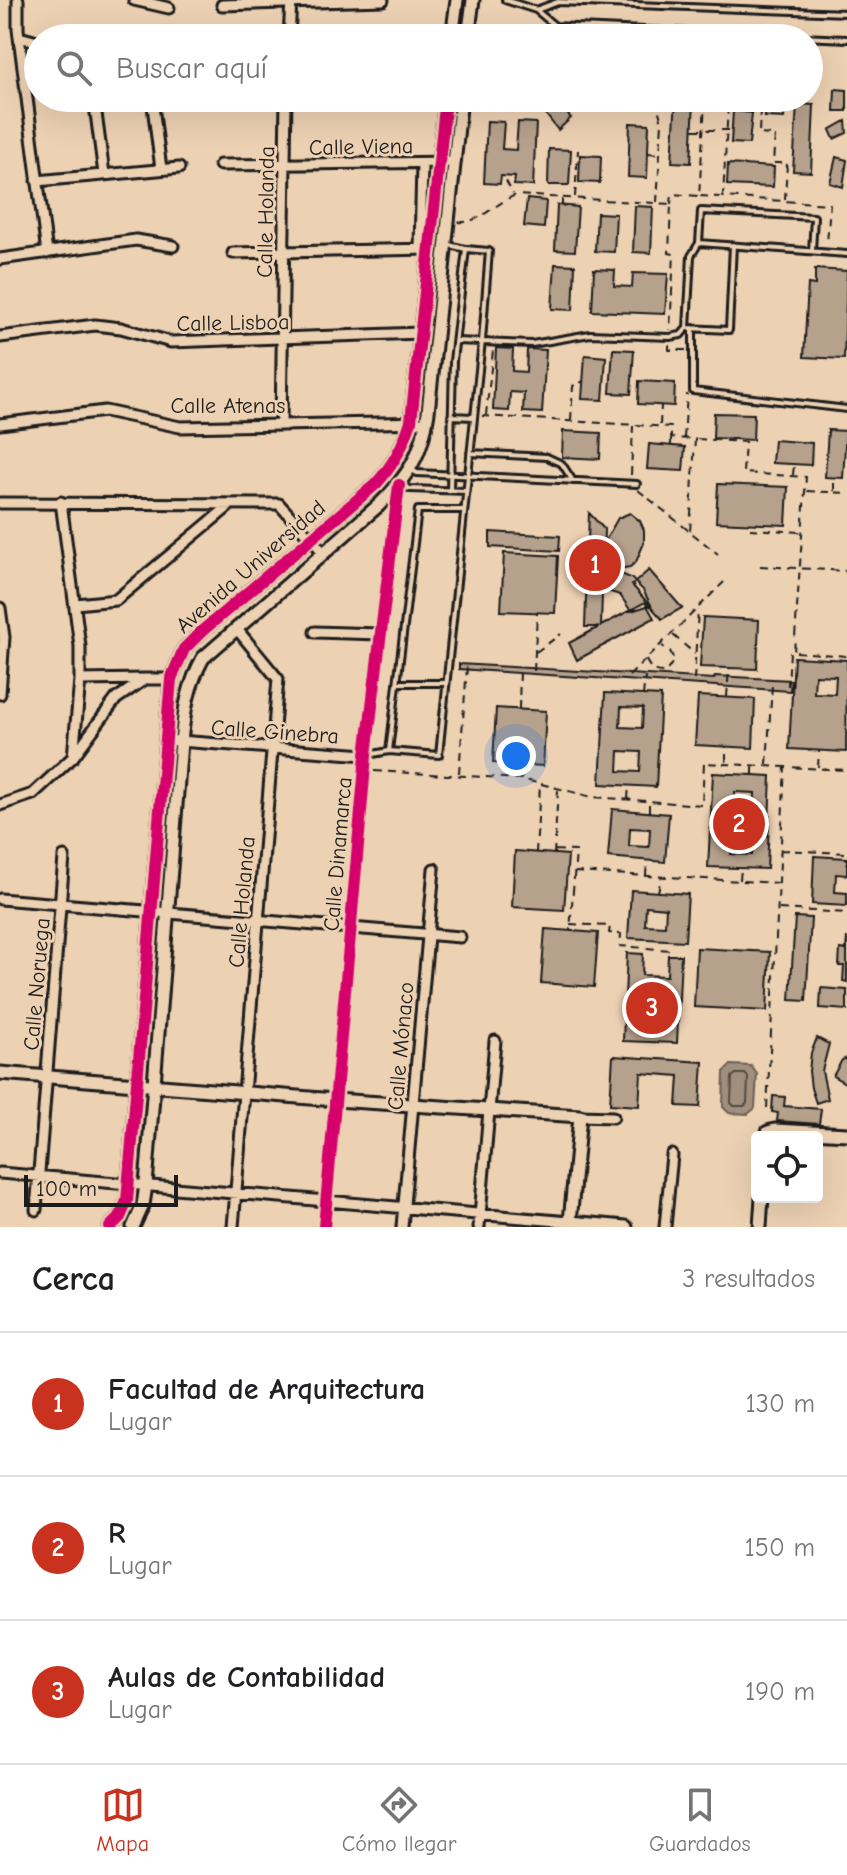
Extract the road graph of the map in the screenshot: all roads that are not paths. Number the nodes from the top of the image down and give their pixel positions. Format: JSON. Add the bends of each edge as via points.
{"nodes":[{"id":1,"x":18,"y":0,"type":"edge"},
{"id":2,"x":134,"y":0,"type":"edge"},
{"id":3,"x":383,"y":0,"type":"edge"},
{"id":4,"x":457,"y":0,"type":"edge"},
{"id":5,"x":473,"y":0,"type":"edge"},
{"id":6,"x":505,"y":0,"type":"edge"},
{"id":7,"x":146,"y":1,"type":"edge"},
{"id":8,"x":291,"y":1,"type":"edge"},
{"id":9,"x":222,"y":5,"type":"dead end"},
{"id":10,"x":169,"y":8,"type":"dead end"},
{"id":11,"x":536,"y":10,"type":"junction"},
{"id":12,"x":847,"y":13,"type":"edge"},
{"id":13,"x":290,"y":24,"type":"edge"},
{"id":14,"x":454,"y":24,"type":"edge"},
{"id":15,"x":470,"y":24,"type":"edge"},
{"id":16,"x":553,"y":24,"type":"edge"},
{"id":17,"x":19,"y":37,"type":"junction"},
{"id":18,"x":24,"y":38,"type":"edge"},
{"id":19,"x":823,"y":38,"type":"edge"},
{"id":20,"x":847,"y":39,"type":"edge"},
{"id":21,"x":24,"y":77,"type":"edge"},
{"id":22,"x":28,"y":112,"type":"edge"},
{"id":23,"x":96,"y":112,"type":"edge"},
{"id":24,"x":154,"y":112,"type":"edge"},
{"id":25,"x":285,"y":112,"type":"edge"},
{"id":26,"x":444,"y":112,"type":"edge"},
{"id":27,"x":460,"y":112,"type":"edge"},
{"id":28,"x":455,"y":162,"type":"junction"},
{"id":29,"x":422,"y":163,"type":"junction"},
{"id":30,"x":438,"y":163,"type":"junction"},
{"id":31,"x":220,"y":165,"type":"dead end"},
{"id":32,"x":283,"y":165,"type":"junction"},
{"id":33,"x":179,"y":168,"type":"dead end"},
{"id":34,"x":161,"y":169,"type":"junction"},
{"id":35,"x":104,"y":174,"type":"junction"},
{"id":36,"x":37,"y":181,"type":"junction"},
{"id":37,"x":699,"y":243,"type":"junction"},
{"id":38,"x":447,"y":245,"type":"junction"},
{"id":39,"x":733,"y":245,"type":"junction"},
{"id":40,"x":173,"y":246,"type":"dead end"},
{"id":41,"x":425,"y":249,"type":"junction"},
{"id":42,"x":466,"y":249,"type":"junction"},
{"id":43,"x":812,"y":251,"type":"junction"},
{"id":44,"x":282,"y":252,"type":"junction"},
{"id":45,"x":47,"y":253,"type":"junction"},
{"id":46,"x":233,"y":253,"type":"dead end"},
{"id":47,"x":847,"y":254,"type":"edge"},
{"id":48,"x":0,"y":259,"type":"edge"},
{"id":49,"x":690,"y":328,"type":"junction"},
{"id":50,"x":421,"y":333,"type":"junction"},
{"id":51,"x":0,"y":337,"type":"edge"},
{"id":52,"x":282,"y":340,"type":"junction"},
{"id":53,"x":456,"y":341,"type":"junction"},
{"id":54,"x":482,"y":341,"type":"junction"},
{"id":55,"x":847,"y":409,"type":"edge"},
{"id":56,"x":451,"y":416,"type":"junction"},
{"id":57,"x":473,"y":417,"type":"junction"},
{"id":58,"x":411,"y":421,"type":"junction"},
{"id":59,"x":427,"y":422,"type":"junction"},
{"id":60,"x":281,"y":423,"type":"junction"},
{"id":61,"x":0,"y":424,"type":"edge"},
{"id":62,"x":470,"y":453,"type":"junction"},
{"id":63,"x":410,"y":469,"type":"junction"},
{"id":64,"x":450,"y":474,"type":"junction"},
{"id":65,"x":469,"y":477,"type":"junction"},
{"id":66,"x":573,"y":481,"type":"junction"},
{"id":67,"x":633,"y":484,"type":"road end"},
{"id":68,"x":399,"y":485,"type":"junction"},
{"id":69,"x":450,"y":490,"type":"junction"},
{"id":70,"x":467,"y":491,"type":"junction"},
{"id":71,"x":61,"y":502,"type":"junction"},
{"id":72,"x":0,"y":503,"type":"edge"},
{"id":73,"x":229,"y":506,"type":"junction"},
{"id":74,"x":464,"y":510,"type":"junction"},
{"id":75,"x":311,"y":537,"type":"junction"},
{"id":76,"x":324,"y":553,"type":"junction"},
{"id":77,"x":76,"y":604,"type":"junction"},
{"id":78,"x":0,"y":608,"type":"edge"},
{"id":79,"x":236,"y":628,"type":"junction"},
{"id":80,"x":315,"y":632,"type":"dead end"},
{"id":81,"x":380,"y":634,"type":"junction"},
{"id":82,"x":145,"y":679,"type":"junction"},
{"id":83,"x":171,"y":679,"type":"junction"},
{"id":84,"x":80,"y":680,"type":"junction"},
{"id":85,"x":397,"y":683,"type":"junction"},
{"id":86,"x":447,"y":683,"type":"junction"},
{"id":87,"x":0,"y":694,"type":"edge"},
{"id":88,"x":166,"y":740,"type":"junction"},
{"id":89,"x":181,"y":742,"type":"junction"},
{"id":90,"x":272,"y":749,"type":"junction"},
{"id":91,"x":389,"y":751,"type":"junction"},
{"id":92,"x":370,"y":754,"type":"junction"},
{"id":93,"x":73,"y":757,"type":"junction"},
{"id":94,"x":0,"y":805,"type":"edge"},
{"id":95,"x":64,"y":857,"type":"dead end"},
{"id":96,"x":434,"y":869,"type":"dead end"},
{"id":97,"x":0,"y":899,"type":"edge"},
{"id":98,"x":61,"y":904,"type":"junction"},
{"id":99,"x":151,"y":912,"type":"junction"},
{"id":100,"x":168,"y":913,"type":"junction"},
{"id":101,"x":257,"y":920,"type":"junction"},
{"id":102,"x":351,"y":928,"type":"junction"},
{"id":103,"x":428,"y":934,"type":"junction"},
{"id":104,"x":460,"y":937,"type":"dead end"},
{"id":105,"x":495,"y":1041,"type":"dead end"},
{"id":106,"x":0,"y":1073,"type":"edge"},
{"id":107,"x":46,"y":1076,"type":"junction"},
{"id":108,"x":138,"y":1084,"type":"junction"},
{"id":109,"x":154,"y":1085,"type":"junction"},
{"id":110,"x":244,"y":1092,"type":"junction"},
{"id":111,"x":335,"y":1100,"type":"junction"},
{"id":112,"x":413,"y":1104,"type":"junction"},
{"id":113,"x":489,"y":1110,"type":"junction"},
{"id":114,"x":580,"y":1116,"type":"junction"},
{"id":115,"x":613,"y":1117,"type":"dead end"},
{"id":116,"x":823,"y":1133,"type":"edge"},
{"id":117,"x":847,"y":1134,"type":"edge"},
{"id":118,"x":672,"y":1155,"type":"dead end"},
{"id":119,"x":0,"y":1173,"type":"edge"},
{"id":120,"x":38,"y":1176,"type":"junction"},
{"id":121,"x":129,"y":1183,"type":"junction"},
{"id":122,"x":146,"y":1185,"type":"junction"},
{"id":123,"x":236,"y":1194,"type":"junction"},
{"id":124,"x":326,"y":1202,"type":"junction"},
{"id":125,"x":762,"y":1203,"type":"edge"},
{"id":126,"x":404,"y":1208,"type":"junction"},
{"id":127,"x":36,"y":1210,"type":"dead end"},
{"id":128,"x":480,"y":1214,"type":"junction"},
{"id":129,"x":570,"y":1225,"type":"edge"},
{"id":130,"x":110,"y":1227,"type":"edge"},
{"id":131,"x":133,"y":1227,"type":"edge"},
{"id":132,"x":233,"y":1227,"type":"edge"},
{"id":133,"x":324,"y":1227,"type":"edge"},
{"id":134,"x":402,"y":1227,"type":"edge"},
{"id":135,"x":479,"y":1227,"type":"edge"},
{"id":136,"x":626,"y":1227,"type":"edge"},
{"id":137,"x":665,"y":1227,"type":"edge"},
{"id":138,"x":760,"y":1227,"type":"edge"}],
"edges":[{"from":1,"to":17,"type":"street"},
{"from":2,"to":7,"type":"street"},
{"from":3,"to":8,"type":"street"},
{"from":4,"to":14,"type":"street"},
{"from":5,"to":15,"type":"street"},
{"from":6,"to":11,"type":"lane"},
{"from":7,"to":10,"type":"street"},
{"from":8,"to":9,"type":"street"},
{"from":8,"to":13,"type":"street"},
{"from":11,"to":12,"type":"lane","via":[[558,2]]},
{"from":11,"to":16,"type":"lane"},
{"from":17,"to":18,"type":"street"},
{"from":17,"to":21,"type":"street"},
{"from":19,"to":20,"type":"lane"},
{"from":22,"to":36,"type":"street"},
{"from":23,"to":35,"type":"street"},
{"from":24,"to":34,"type":"street"},
{"from":25,"to":32,"type":"street","name":"Calle Holanda"},
{"from":26,"to":30,"type":"street","name":"Avenida Universidad"},
{"from":27,"to":28,"type":"street","name":"Avenida Universidad"},
{"from":28,"to":30,"type":"street","name":"Calle Viena"},
{"from":28,"to":38,"type":"street","name":"Avenida Universidad"},
{"from":29,"to":30,"type":"street","name":"Calle Viena"},
{"from":29,"to":32,"type":"street","name":"Calle Viena"},
{"from":29,"to":41,"type":"street","name":"Avenida Universidad"},
{"from":30,"to":41,"type":"street","name":"Avenida Universidad"},
{"from":31,"to":32,"type":"street","name":"Calle Viena"},
{"from":32,"to":44,"type":"street","name":"Calle Holanda"},
{"from":33,"to":34,"type":"street"},
{"from":34,"to":35,"type":"street"},
{"from":35,"to":36,"type":"street"},
{"from":36,"to":45,"type":"street"},
{"from":37,"to":39,"type":"lane"},
{"from":37,"to":43,"type":"lane","via":[[701,211],[814,217]]},
{"from":37,"to":49,"type":"lane","via":[[691,256]]},
{"from":38,"to":42,"type":"lane"},
{"from":38,"to":59,"type":"street","name":"Avenida Universidad"},
{"from":39,"to":43,"type":"lane"},
{"from":39,"to":49,"type":"lane","via":[[729,330]]},
{"from":40,"to":45,"type":"street","via":[[136,240]]},
{"from":41,"to":44,"type":"street"},
{"from":41,"to":50,"type":"street","name":"Avenida Universidad"},
{"from":42,"to":53,"type":"lane"},
{"from":42,"to":54,"type":"lane","via":[[489,251]]},
{"from":43,"to":47,"type":"lane"},
{"from":44,"to":46,"type":"street"},
{"from":44,"to":52,"type":"street","name":"Calle Holanda"},
{"from":45,"to":48,"type":"street"},
{"from":49,"to":54,"type":"lane","via":[[670,337],[590,334],[532,344]]},
{"from":49,"to":55,"type":"lane","via":[[693,391]]},
{"from":50,"to":52,"type":"street","name":"Calle Lisboa"},
{"from":50,"to":58,"type":"street","name":"Avenida Universidad"},
{"from":51,"to":52,"type":"street","name":"Calle Lisboa","via":[[95,325],[171,342]]},
{"from":52,"to":60,"type":"street","name":"Calle Holanda"},
{"from":53,"to":54,"type":"lane"},
{"from":53,"to":56,"type":"lane"},
{"from":54,"to":57,"type":"lane"},
{"from":56,"to":57,"type":"lane"},
{"from":56,"to":64,"type":"lane"},
{"from":57,"to":62,"type":"lane"},
{"from":58,"to":59,"type":"street","name":"Calle Atenas"},
{"from":58,"to":60,"type":"street","name":"Calle Atenas"},
{"from":58,"to":75,"type":"street","name":"Avenida Universidad","via":[[394,463],[376,484]]},
{"from":59,"to":63,"type":"street","name":"Avenida Universidad"},
{"from":60,"to":61,"type":"street","name":"Calle Atenas","via":[[180,427],[105,411]]},
{"from":62,"to":65,"type":"lane"},
{"from":62,"to":66,"type":"lane","via":[[547,457],[562,464]]},
{"from":63,"to":64,"type":"lane"},
{"from":63,"to":68,"type":"street","name":"Avenida Universidad"},
{"from":64,"to":65,"type":"lane"},
{"from":64,"to":69,"type":"lane"},
{"from":65,"to":66,"type":"lane"},
{"from":65,"to":70,"type":"lane"},
{"from":66,"to":67,"type":"lane"},
{"from":68,"to":69,"type":"lane"},
{"from":68,"to":76,"type":"street","name":"Avenida Universidad"},
{"from":68,"to":81,"type":"street","name":"Calle Dinamarca"},
{"from":69,"to":70,"type":"lane"},
{"from":70,"to":74,"type":"lane"},
{"from":71,"to":72,"type":"street"},
{"from":71,"to":73,"type":"street"},
{"from":71,"to":77,"type":"street"},
{"from":73,"to":75,"type":"street","via":[[279,504]]},
{"from":73,"to":77,"type":"street","via":[[116,600]]},
{"from":74,"to":85,"type":"lane","via":[[418,510]]},
{"from":74,"to":86,"type":"lane"},
{"from":75,"to":76,"type":"street"},
{"from":75,"to":83,"type":"street","name":"Avenida Universidad","via":[[184,649]]},
{"from":76,"to":79,"type":"street","name":"Avenida Universidad"},
{"from":77,"to":84,"type":"street"},
{"from":78,"to":87,"type":"street"},
{"from":79,"to":89,"type":"street","name":"Avenida Universidad","via":[[203,658],[192,677]]},
{"from":79,"to":90,"type":"street","name":"Calle Holanda","via":[[278,679]]},
{"from":80,"to":81,"type":"street"},
{"from":81,"to":92,"type":"street","name":"Calle Dinamarca"},
{"from":82,"to":83,"type":"street"},
{"from":82,"to":84,"type":"street"},
{"from":82,"to":93,"type":"street","via":[[116,699]]},
{"from":83,"to":88,"type":"street","name":"Avenida Universidad"},
{"from":84,"to":93,"type":"street"},
{"from":85,"to":86,"type":"lane"},
{"from":85,"to":91,"type":"lane"},
{"from":86,"to":91,"type":"lane","via":[[439,755]]},
{"from":88,"to":89,"type":"street","name":"Calle Ginebra"},
{"from":88,"to":99,"type":"street","name":"Avenida Universidad"},
{"from":89,"to":90,"type":"street","name":"Calle Ginebra"},
{"from":89,"to":100,"type":"street","name":"Avenida Universidad"},
{"from":90,"to":92,"type":"street","name":"Calle Ginebra"},
{"from":90,"to":101,"type":"street","name":"Calle Holanda"},
{"from":91,"to":92,"type":"lane"},
{"from":92,"to":102,"type":"street","name":"Calle Dinamarca"},
{"from":93,"to":94,"type":"street","via":[[33,794]]},
{"from":95,"to":98,"type":"street","name":"Calle Noruega"},
{"from":96,"to":103,"type":"street","name":"Calle Mónaco"},
{"from":97,"to":98,"type":"street"},
{"from":98,"to":99,"type":"street"},
{"from":98,"to":107,"type":"street","name":"Calle Noruega"},
{"from":99,"to":100,"type":"street"},
{"from":99,"to":108,"type":"street","name":"Avenida Universidad"},
{"from":100,"to":101,"type":"street"},
{"from":100,"to":109,"type":"street","name":"Avenida Universidad"},
{"from":101,"to":102,"type":"street"},
{"from":101,"to":110,"type":"street","name":"Calle Holanda"},
{"from":102,"to":103,"type":"street"},
{"from":102,"to":111,"type":"street","name":"Calle Dinamarca"},
{"from":103,"to":104,"type":"street"},
{"from":103,"to":112,"type":"street","name":"Calle Mónaco"},
{"from":105,"to":113,"type":"street"},
{"from":106,"to":107,"type":"street"},
{"from":107,"to":108,"type":"street"},
{"from":107,"to":120,"type":"street","name":"Calle Noruega"},
{"from":108,"to":109,"type":"street"},
{"from":108,"to":121,"type":"street","name":"Avenida Universidad"},
{"from":109,"to":110,"type":"street"},
{"from":109,"to":122,"type":"street","name":"Avenida Universidad"},
{"from":110,"to":111,"type":"street"},
{"from":110,"to":123,"type":"street","name":"Calle Holanda"},
{"from":111,"to":112,"type":"street"},
{"from":111,"to":124,"type":"street","name":"Calle Dinamarca"},
{"from":112,"to":113,"type":"street"},
{"from":112,"to":126,"type":"street","name":"Calle Mónaco"},
{"from":113,"to":114,"type":"street"},
{"from":113,"to":128,"type":"street"},
{"from":114,"to":115,"type":"street"},
{"from":114,"to":129,"type":"street"},
{"from":116,"to":117,"type":"street"},
{"from":118,"to":137,"type":"street"},
{"from":119,"to":120,"type":"street"},
{"from":120,"to":121,"type":"street"},
{"from":120,"to":127,"type":"street","name":"Calle Noruega"},
{"from":121,"to":122,"type":"street"},
{"from":121,"to":130,"type":"street","name":"Avenida Universidad","via":[[127,1201]]},
{"from":122,"to":123,"type":"street"},
{"from":122,"to":131,"type":"street","name":"Avenida Universidad"},
{"from":123,"to":124,"type":"street"},
{"from":123,"to":132,"type":"street","name":"Calle Holanda"},
{"from":124,"to":126,"type":"street"},
{"from":124,"to":133,"type":"street","name":"Calle Dinamarca"},
{"from":125,"to":138,"type":"street"},
{"from":126,"to":128,"type":"street"},
{"from":126,"to":134,"type":"street","name":"Calle Mónaco"},
{"from":128,"to":129,"type":"street"},
{"from":128,"to":135,"type":"street"},
{"from":129,"to":136,"type":"street"}]}
